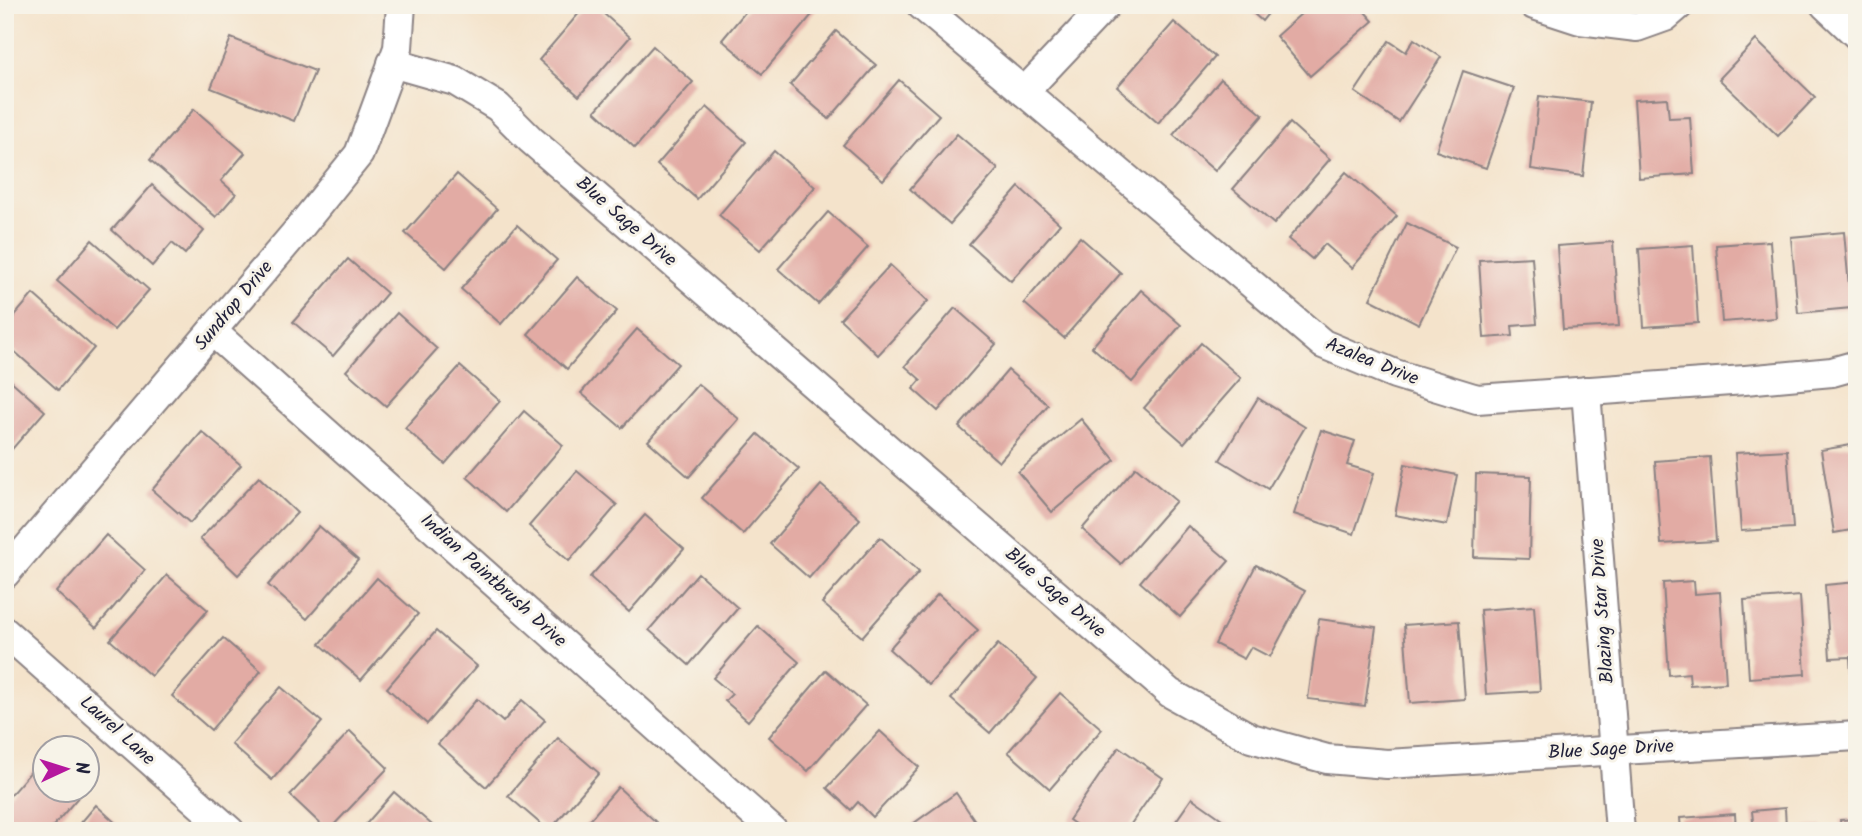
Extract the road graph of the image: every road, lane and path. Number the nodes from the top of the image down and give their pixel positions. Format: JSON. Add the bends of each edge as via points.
{"nodes":[{"id":1,"x":401,"y":5,"type":"edge"},
{"id":2,"x":921,"y":5,"type":"edge"},
{"id":3,"x":1106,"y":5,"type":"edge"},
{"id":4,"x":1534,"y":5,"type":"edge"},
{"id":5,"x":1679,"y":5,"type":"edge"},
{"id":6,"x":1825,"y":5,"type":"edge"},
{"id":7,"x":1857,"y":35,"type":"edge"},
{"id":8,"x":392,"y":63,"type":"junction"},
{"id":9,"x":1024,"y":92,"type":"junction"},
{"id":10,"x":212,"y":331,"type":"junction"},
{"id":11,"x":1857,"y":365,"type":"edge"},
{"id":12,"x":1586,"y":391,"type":"junction"},
{"id":13,"x":5,"y":574,"type":"edge"},
{"id":14,"x":5,"y":632,"type":"edge"},
{"id":15,"x":1857,"y":736,"type":"edge"},
{"id":16,"x":1614,"y":750,"type":"junction"},
{"id":17,"x":230,"y":831,"type":"edge"},
{"id":18,"x":773,"y":831,"type":"edge"},
{"id":19,"x":1620,"y":831,"type":"edge"}],
"edges":[{"from":1,"to":8,"type":"street","name":"Sundrop Drive","via":[[398,48]]},
{"from":2,"to":9,"type":"street","name":"Azalea Drive"},
{"from":3,"to":9,"type":"street"},
{"from":4,"to":5,"type":"street","via":[[1580,20],[1637,27]]},
{"from":6,"to":7,"type":"street"},
{"from":8,"to":10,"type":"street","name":"Sundrop Drive","via":[[359,154]]},
{"from":8,"to":16,"type":"street","name":"Blue Sage Drive","via":[[455,81],[499,107],[1170,693],[1251,738],[1327,759],[1387,764]]},
{"from":9,"to":12,"type":"street","name":"Azalea Drive","via":[[1322,344],[1395,374],[1477,399]]},
{"from":10,"to":13,"type":"street","name":"Sundrop Drive"},
{"from":10,"to":18,"type":"street","name":"Indian Paintbrush Drive"},
{"from":11,"to":12,"type":"street","name":"Azalea Drive","via":[[1832,372]]},
{"from":12,"to":16,"type":"street","name":"Blazing Star Drive"},
{"from":14,"to":17,"type":"street","name":"Laurel Lane"},
{"from":15,"to":16,"type":"street","name":"Blue Sage Drive"},
{"from":16,"to":19,"type":"street","name":"Blazing Star Drive"}]}
